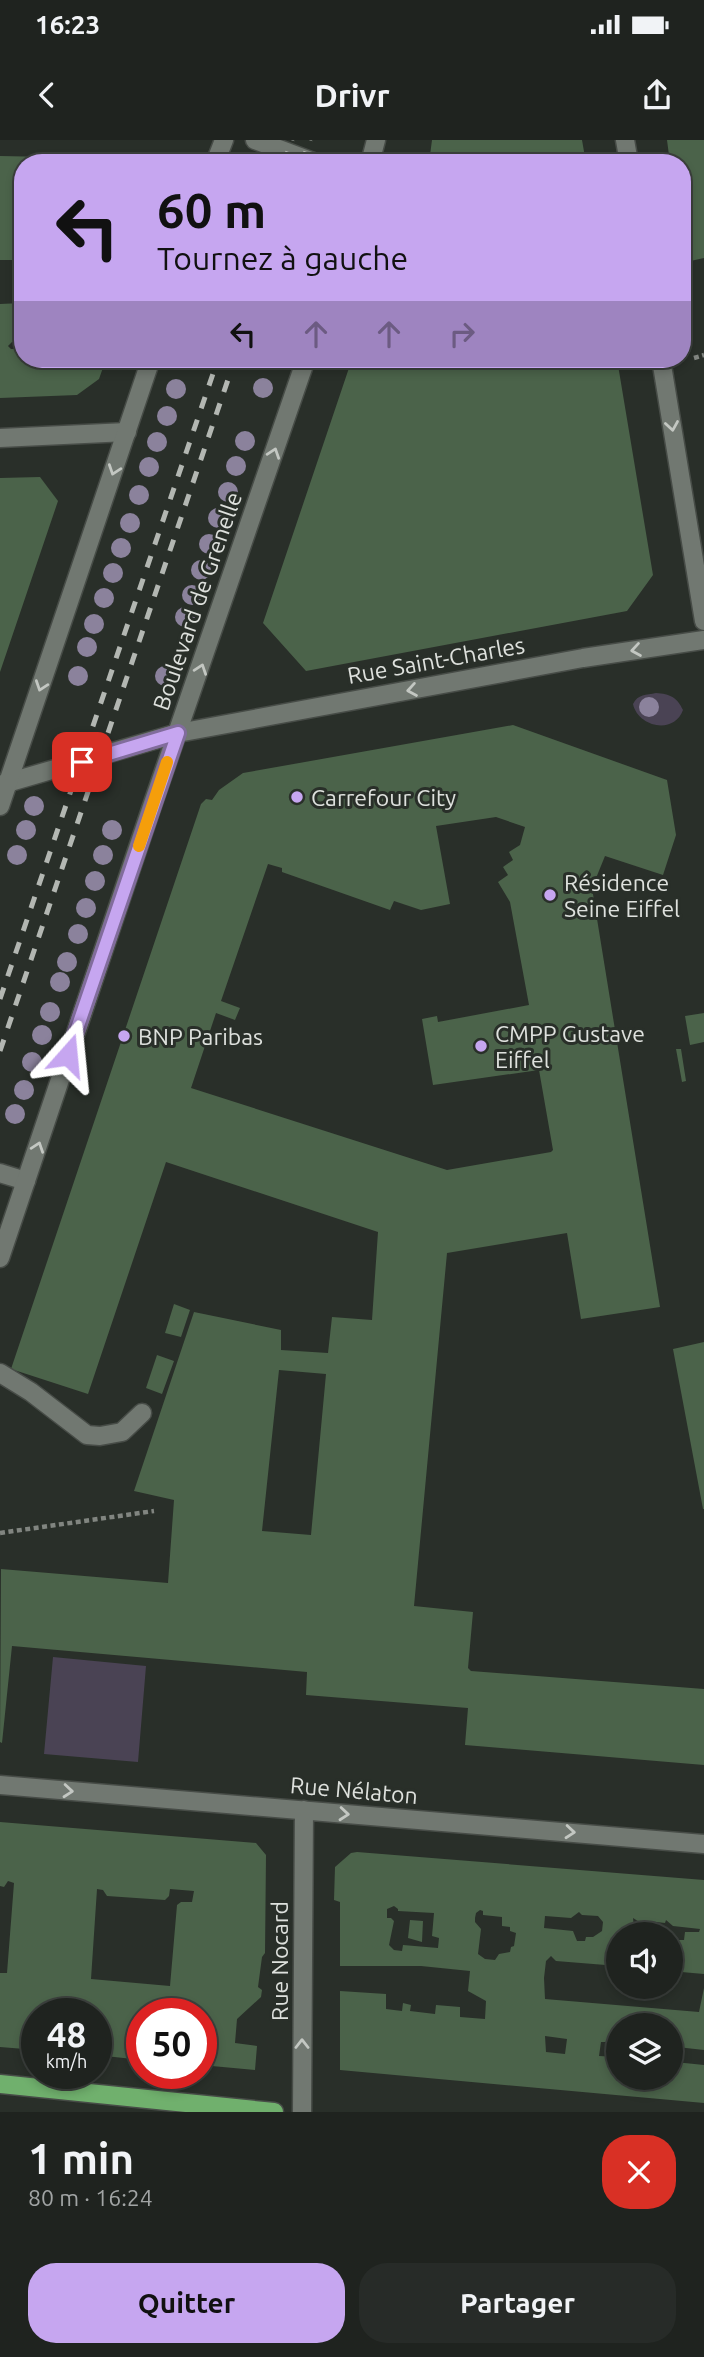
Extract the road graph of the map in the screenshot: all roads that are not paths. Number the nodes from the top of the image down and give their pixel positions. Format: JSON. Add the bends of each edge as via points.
{"nodes":[{"id":1,"x":255,"y":140,"type":"edge"},
{"id":2,"x":292,"y":154,"type":"edge"},
{"id":3,"x":148,"y":368,"type":"edge"},
{"id":4,"x":303,"y":368,"type":"edge"},
{"id":5,"x":663,"y":368,"type":"edge"},
{"id":6,"x":127,"y":432,"type":"junction"},
{"id":7,"x":0,"y":438,"type":"edge"},
{"id":8,"x":704,"y":621,"type":"edge"},
{"id":9,"x":704,"y":640,"type":"edge"},
{"id":10,"x":178,"y":733,"type":"junction"},
{"id":11,"x":4,"y":785,"type":"edge"},
{"id":12,"x":0,"y":806,"type":"edge"},
{"id":13,"x":0,"y":1174,"type":"edge"},
{"id":14,"x":26,"y":1181,"type":"junction"},
{"id":15,"x":0,"y":1258,"type":"edge"},
{"id":16,"x":0,"y":1373,"type":"edge"},
{"id":17,"x":142,"y":1413,"type":"dead end"},
{"id":18,"x":0,"y":1785,"type":"edge"},
{"id":19,"x":304,"y":1810,"type":"junction"},
{"id":20,"x":704,"y":1844,"type":"edge"},
{"id":21,"x":0,"y":2084,"type":"edge"},
{"id":22,"x":274,"y":2112,"type":"edge"},
{"id":23,"x":302,"y":2112,"type":"edge"}],
"edges":[{"from":1,"to":2,"type":"street"},
{"from":3,"to":6,"type":"street"},
{"from":10,"to":4,"type":"street","name":"Boulevard de Grenelle","one_way":true},
{"from":5,"to":8,"type":"street","one_way":true},
{"from":6,"to":7,"type":"street"},
{"from":6,"to":11,"type":"street","one_way":true},
{"from":9,"to":10,"type":"street","name":"Rue Saint-Charles","one_way":true},
{"from":10,"to":11,"type":"street","name":"Rue Saint-Charles"},
{"from":14,"to":10,"type":"street","name":"Boulevard de Grenelle","one_way":true},
{"from":11,"to":12,"type":"street"},
{"from":13,"to":14,"type":"street"},
{"from":14,"to":15,"type":"street","name":"Boulevard de Grenelle"},
{"from":16,"to":17,"type":"street","via":[[87,1435],[122,1432]]},
{"from":18,"to":19,"type":"street","name":"Rue Nélaton","one_way":true},
{"from":19,"to":20,"type":"street","name":"Rue Nélaton","one_way":true},
{"from":23,"to":19,"type":"street","name":"Rue Nocard","one_way":true},
{"from":21,"to":22,"type":"main road"}]}
